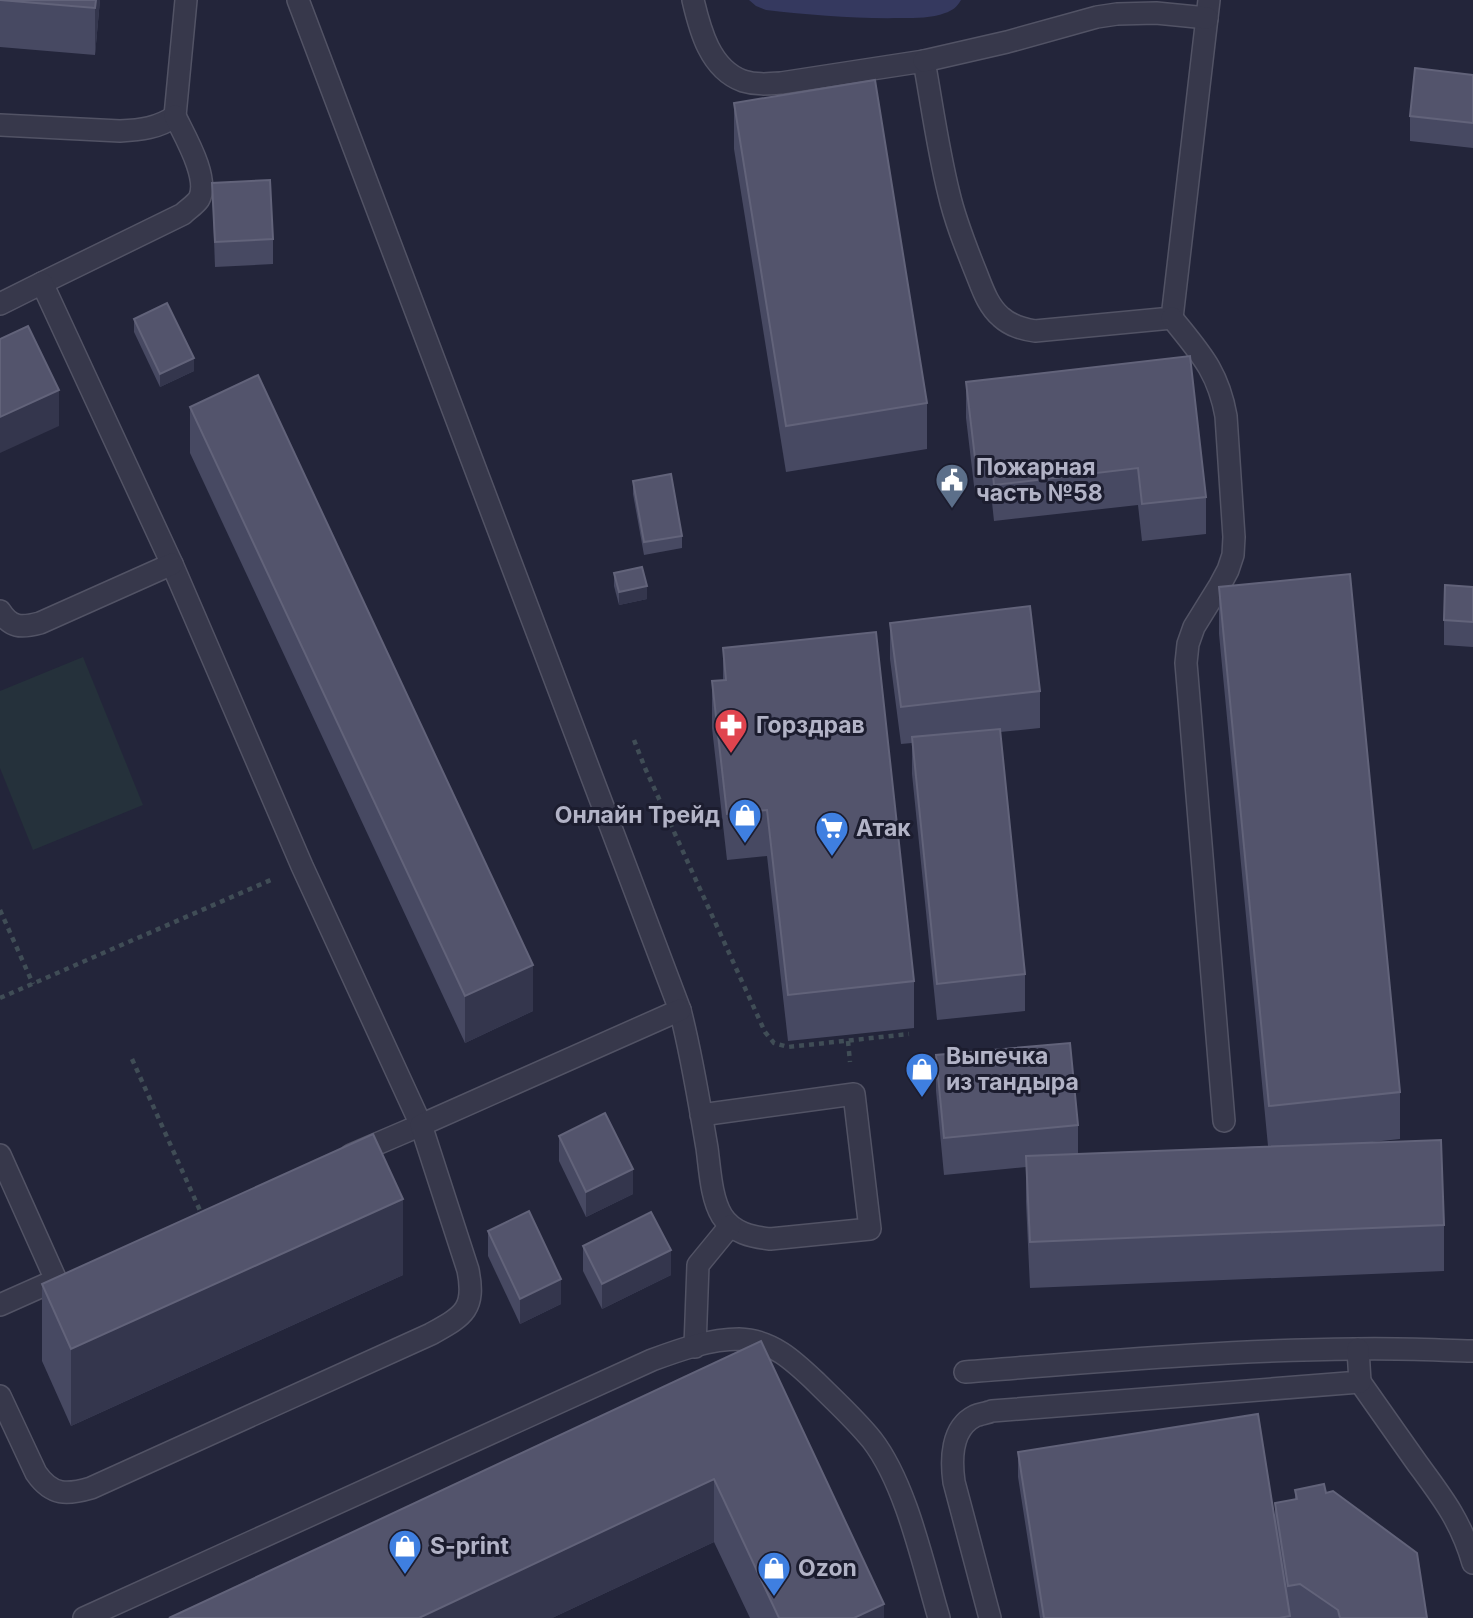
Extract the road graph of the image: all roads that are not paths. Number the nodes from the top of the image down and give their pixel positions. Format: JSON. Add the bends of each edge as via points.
{"nodes":[{"id":1,"x":187,"y":0,"type":"edge"},
{"id":2,"x":298,"y":0,"type":"edge"},
{"id":3,"x":693,"y":0,"type":"edge"},
{"id":4,"x":1208,"y":9,"type":"edge"},
{"id":5,"x":924,"y":61,"type":"junction"},
{"id":6,"x":175,"y":116,"type":"junction"},
{"id":7,"x":0,"y":125,"type":"edge"},
{"id":8,"x":42,"y":283,"type":"junction"},
{"id":9,"x":0,"y":304,"type":"edge"},
{"id":10,"x":1172,"y":318,"type":"junction"},
{"id":11,"x":172,"y":564,"type":"junction"},
{"id":12,"x":0,"y":611,"type":"edge"},
{"id":13,"x":680,"y":1010,"type":"junction"},
{"id":14,"x":701,"y":1115,"type":"junction"},
{"id":15,"x":1224,"y":1121,"type":"dead end"},
{"id":16,"x":421,"y":1125,"type":"junction"},
{"id":17,"x":0,"y":1155,"type":"edge"},
{"id":18,"x":332,"y":1163,"type":"edge"},
{"id":19,"x":730,"y":1226,"type":"junction"},
{"id":20,"x":0,"y":1305,"type":"edge"},
{"id":21,"x":695,"y":1347,"type":"junction"},
{"id":22,"x":1358,"y":1349,"type":"junction"},
{"id":23,"x":1473,"y":1351,"type":"edge"},
{"id":24,"x":965,"y":1372,"type":"dead end"},
{"id":25,"x":1360,"y":1382,"type":"junction"},
{"id":26,"x":0,"y":1396,"type":"edge"},
{"id":27,"x":1473,"y":1563,"type":"edge"},
{"id":28,"x":84,"y":1618,"type":"edge"},
{"id":29,"x":939,"y":1618,"type":"edge"},
{"id":30,"x":990,"y":1618,"type":"edge"}],
"edges":[{"from":1,"to":6,"type":"lane"},
{"from":2,"to":13,"type":"lane"},
{"from":3,"to":5,"type":"lane","via":[[715,59],[742,80],[781,83]]},
{"from":4,"to":5,"type":"lane","via":[[1097,17]]},
{"from":4,"to":10,"type":"lane"},
{"from":5,"to":10,"type":"lane","via":[[948,193],[984,293],[999,316],[1035,331]]},
{"from":6,"to":7,"type":"lane","via":[[152,127],[120,131]]},
{"from":6,"to":8,"type":"lane","via":[[198,167],[200,198],[183,214]]},
{"from":8,"to":9,"type":"lane"},
{"from":8,"to":11,"type":"lane"},
{"from":10,"to":15,"type":"lane","via":[[1207,362],[1223,397],[1234,537],[1233,555],[1194,627],[1186,663]]},
{"from":11,"to":12,"type":"lane","via":[[27,627],[6,620]]},
{"from":11,"to":16,"type":"lane","via":[[302,866]]},
{"from":13,"to":14,"type":"lane"},
{"from":13,"to":16,"type":"lane"},
{"from":14,"to":19,"type":"lane","via":[[717,1205]]},
{"from":14,"to":19,"type":"lane","via":[[854,1094],[870,1229],[770,1239]]},
{"from":16,"to":18,"type":"lane"},
{"from":16,"to":26,"type":"lane","via":[[470,1278],[466,1310],[456,1320],[78,1492],[52,1490],[43,1483]]},
{"from":17,"to":20,"type":"lane","via":[[62,1278]]},
{"from":19,"to":21,"type":"lane","via":[[698,1265]]},
{"from":21,"to":28,"type":"lane","via":[[652,1360]]},
{"from":21,"to":29,"type":"lane","via":[[740,1339],[778,1349],[853,1418],[873,1441],[899,1491]]},
{"from":22,"to":23,"type":"lane"},
{"from":22,"to":24,"type":"lane","via":[[1186,1355]]},
{"from":22,"to":25,"type":"lane"},
{"from":25,"to":27,"type":"lane","via":[[1459,1523]]},
{"from":25,"to":30,"type":"lane","via":[[974,1416],[957,1437],[952,1467]]}]}
